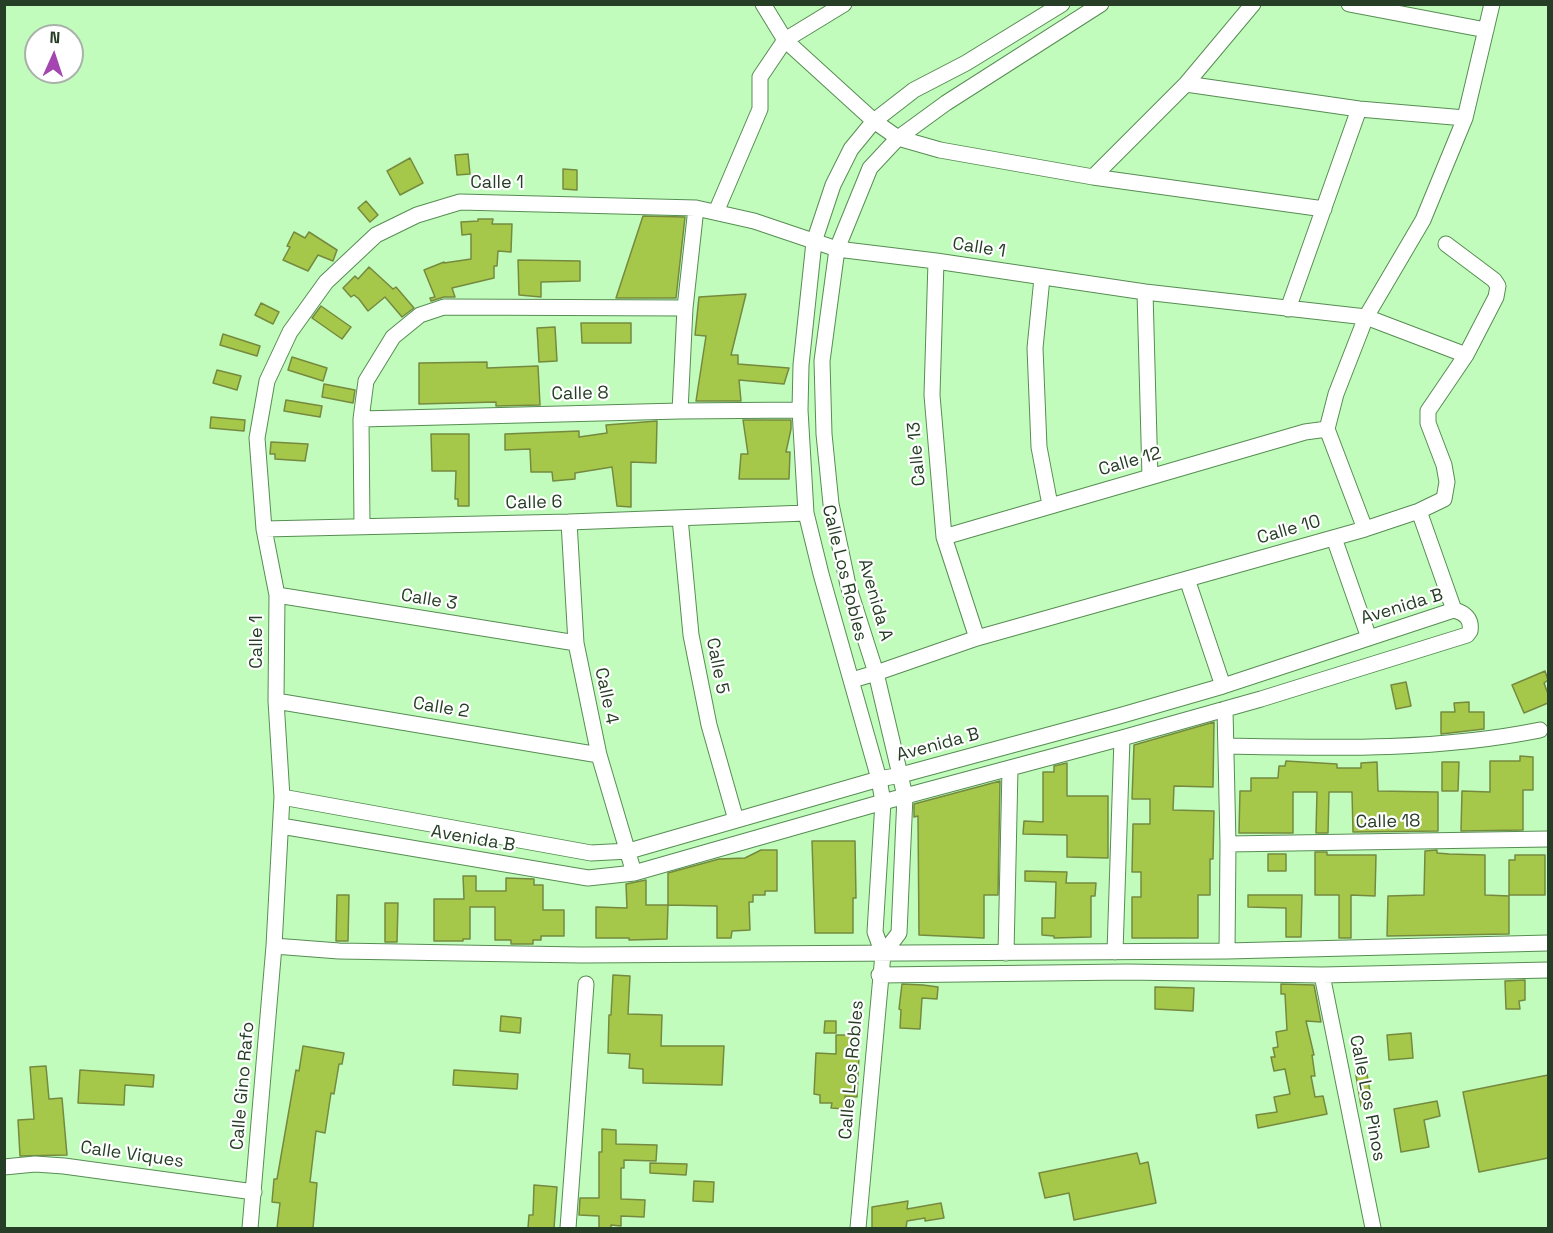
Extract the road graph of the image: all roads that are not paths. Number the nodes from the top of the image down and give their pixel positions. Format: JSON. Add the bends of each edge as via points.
{"nodes":[{"id":1,"x":763,"y":4,"type":"edge"},
{"id":2,"x":844,"y":4,"type":"edge"},
{"id":3,"x":1062,"y":4,"type":"edge"},
{"id":4,"x":1101,"y":4,"type":"edge"},
{"id":5,"x":1253,"y":4,"type":"edge"},
{"id":6,"x":1349,"y":4,"type":"edge"},
{"id":7,"x":1491,"y":4,"type":"edge"},
{"id":8,"x":1486,"y":30,"type":"junction"},
{"id":9,"x":785,"y":40,"type":"junction"},
{"id":10,"x":1186,"y":84,"type":"junction"},
{"id":11,"x":1359,"y":109,"type":"junction"},
{"id":12,"x":1464,"y":118,"type":"junction"},
{"id":13,"x":874,"y":121,"type":"junction"},
{"id":14,"x":898,"y":138,"type":"junction"},
{"id":15,"x":1093,"y":177,"type":"junction"},
{"id":16,"x":696,"y":208,"type":"junction"},
{"id":17,"x":1324,"y":209,"type":"junction"},
{"id":18,"x":716,"y":212,"type":"junction"},
{"id":19,"x":814,"y":243,"type":"junction"},
{"id":20,"x":1446,"y":244,"type":"dead end"},
{"id":21,"x":837,"y":249,"type":"junction"},
{"id":22,"x":936,"y":261,"type":"junction"},
{"id":23,"x":1042,"y":278,"type":"junction"},
{"id":24,"x":1145,"y":292,"type":"junction"},
{"id":25,"x":685,"y":308,"type":"junction"},
{"id":26,"x":1288,"y":309,"type":"junction"},
{"id":27,"x":1366,"y":317,"type":"junction"},
{"id":28,"x":1466,"y":355,"type":"junction"},
{"id":29,"x":680,"y":411,"type":"junction"},
{"id":30,"x":800,"y":411,"type":"junction"},
{"id":31,"x":361,"y":419,"type":"junction"},
{"id":32,"x":1327,"y":429,"type":"junction"},
{"id":33,"x":1150,"y":477,"type":"junction"},
{"id":34,"x":1050,"y":506,"type":"junction"},
{"id":35,"x":1419,"y":511,"type":"junction"},
{"id":36,"x":806,"y":513,"type":"junction"},
{"id":37,"x":680,"y":518,"type":"junction"},
{"id":38,"x":569,"y":522,"type":"junction"},
{"id":39,"x":362,"y":526,"type":"junction"},
{"id":40,"x":264,"y":529,"type":"junction"},
{"id":41,"x":1365,"y":529,"type":"junction"},
{"id":42,"x":944,"y":537,"type":"junction"},
{"id":43,"x":1334,"y":538,"type":"junction"},
{"id":44,"x":1187,"y":579,"type":"junction"},
{"id":45,"x":277,"y":595,"type":"junction"},
{"id":46,"x":1454,"y":610,"type":"junction"},
{"id":47,"x":977,"y":638,"type":"junction"},
{"id":48,"x":1369,"y":638,"type":"junction"},
{"id":49,"x":576,"y":643,"type":"junction"},
{"id":50,"x":876,"y":673,"type":"junction"},
{"id":51,"x":1254,"y":675,"type":"junction"},
{"id":52,"x":852,"y":680,"type":"junction"},
{"id":53,"x":1223,"y":686,"type":"junction"},
{"id":54,"x":1261,"y":699,"type":"junction"},
{"id":55,"x":276,"y":701,"type":"junction"},
{"id":56,"x":1225,"y":709,"type":"junction"},
{"id":57,"x":1540,"y":730,"type":"dead end"},
{"id":58,"x":1122,"y":738,"type":"junction"},
{"id":59,"x":1226,"y":746,"type":"junction"},
{"id":60,"x":599,"y":755,"type":"junction"},
{"id":61,"x":1010,"y":768,"type":"junction"},
{"id":62,"x":901,"y":775,"type":"junction"},
{"id":63,"x":879,"y":779,"type":"junction"},
{"id":64,"x":905,"y":796,"type":"junction"},
{"id":65,"x":282,"y":797,"type":"junction"},
{"id":66,"x":883,"y":802,"type":"junction"},
{"id":67,"x":736,"y":819,"type":"junction"},
{"id":68,"x":281,"y":826,"type":"junction"},
{"id":69,"x":1548,"y":839,"type":"edge"},
{"id":70,"x":1228,"y":844,"type":"junction"},
{"id":71,"x":629,"y":851,"type":"junction"},
{"id":72,"x":634,"y":873,"type":"junction"},
{"id":73,"x":1548,"y":943,"type":"edge"},
{"id":74,"x":274,"y":946,"type":"junction"},
{"id":75,"x":1227,"y":951,"type":"junction"},
{"id":76,"x":1115,"y":952,"type":"junction"},
{"id":77,"x":1006,"y":953,"type":"junction"},
{"id":78,"x":883,"y":954,"type":"junction"},
{"id":79,"x":1548,"y":970,"type":"edge"},
{"id":80,"x":879,"y":975,"type":"junction"},
{"id":81,"x":1322,"y":975,"type":"junction"},
{"id":82,"x":586,"y":984,"type":"dead end"},
{"id":83,"x":4,"y":1167,"type":"edge"},
{"id":84,"x":254,"y":1192,"type":"junction"},
{"id":85,"x":250,"y":1228,"type":"edge"},
{"id":86,"x":568,"y":1228,"type":"edge"},
{"id":87,"x":858,"y":1228,"type":"edge"},
{"id":88,"x":1373,"y":1228,"type":"edge"}],
"edges":[{"from":1,"to":9,"type":"street"},
{"from":2,"to":9,"type":"street"},
{"from":3,"to":13,"type":"street","name":"Calle Los Robles","via":[[914,90]]},
{"from":4,"to":14,"type":"street","name":"Avenida A"},
{"from":5,"to":10,"type":"street"},
{"from":6,"to":8,"type":"street"},
{"from":7,"to":8,"type":"street"},
{"from":8,"to":12,"type":"street"},
{"from":9,"to":13,"type":"street"},
{"from":9,"to":18,"type":"street","via":[[760,77],[760,109]]},
{"from":10,"to":11,"type":"street"},
{"from":10,"to":15,"type":"street"},
{"from":11,"to":12,"type":"street"},
{"from":11,"to":17,"type":"street"},
{"from":12,"to":27,"type":"street","via":[[1422,220]]},
{"from":13,"to":14,"type":"street"},
{"from":13,"to":19,"type":"street","name":"Calle Los Robles","via":[[851,149],[832,185]]},
{"from":14,"to":15,"type":"street","via":[[940,150]]},
{"from":14,"to":21,"type":"street","name":"Avenida A","via":[[870,168]]},
{"from":15,"to":17,"type":"street"},
{"from":16,"to":18,"type":"street","name":"Calle 1"},
{"from":16,"to":25,"type":"street"},
{"from":16,"to":40,"type":"street","name":"Calle 1","via":[[460,202],[417,215],[376,235],[326,282],[290,332],[267,381],[257,438]]},
{"from":17,"to":26,"type":"street"},
{"from":18,"to":19,"type":"street","name":"Calle 1"},
{"from":19,"to":21,"type":"street","name":"Calle 1"},
{"from":19,"to":30,"type":"street","name":"Calle Los Robles"},
{"from":20,"to":28,"type":"street","name":"Calle 10","via":[[1498,286]]},
{"from":21,"to":22,"type":"street","name":"Calle 1"},
{"from":21,"to":50,"type":"street","name":"Avenida A","via":[[822,361],[824,434],[831,504],[848,585]]},
{"from":22,"to":23,"type":"street","name":"Calle 1"},
{"from":22,"to":42,"type":"street","name":"Calle 13","via":[[932,395]]},
{"from":23,"to":24,"type":"street","name":"Calle 1"},
{"from":23,"to":34,"type":"street","via":[[1035,348],[1040,447]]},
{"from":24,"to":26,"type":"street","name":"Calle 1"},
{"from":24,"to":33,"type":"street"},
{"from":25,"to":29,"type":"street"},
{"from":25,"to":31,"type":"street","via":[[444,308],[420,315],[393,337],[366,381]]},
{"from":26,"to":27,"type":"street","name":"Calle 1"},
{"from":27,"to":28,"type":"street","name":"Calle 1"},
{"from":27,"to":32,"type":"street","via":[[1336,394]]},
{"from":28,"to":35,"type":"street","name":"Calle 10","via":[[1428,411],[1428,423],[1448,482],[1444,499]]},
{"from":29,"to":30,"type":"street","name":"Calle 8"},
{"from":29,"to":31,"type":"street","name":"Calle 8"},
{"from":30,"to":36,"type":"street","name":"Calle Los Robles"},
{"from":31,"to":39,"type":"street"},
{"from":32,"to":33,"type":"street","name":"Calle 12"},
{"from":32,"to":41,"type":"street"},
{"from":33,"to":34,"type":"street","name":"Calle 12"},
{"from":34,"to":42,"type":"street","name":"Calle 12"},
{"from":35,"to":41,"type":"street","name":"Calle 10"},
{"from":35,"to":46,"type":"street"},
{"from":36,"to":37,"type":"street","name":"Calle 6"},
{"from":36,"to":52,"type":"street","name":"Calle Los Robles"},
{"from":37,"to":38,"type":"street","name":"Calle 6"},
{"from":37,"to":67,"type":"street","name":"Calle 5","via":[[691,635],[709,725]]},
{"from":38,"to":39,"type":"street","name":"Calle 6"},
{"from":38,"to":49,"type":"street","name":"Calle 4"},
{"from":39,"to":40,"type":"street","name":"Calle 6"},
{"from":40,"to":45,"type":"street","name":"Calle 1"},
{"from":41,"to":43,"type":"street","name":"Calle 10"},
{"from":42,"to":47,"type":"street","name":"Calle 13"},
{"from":43,"to":44,"type":"street","name":"Calle 10"},
{"from":43,"to":48,"type":"street"},
{"from":44,"to":47,"type":"street","name":"Calle 10"},
{"from":44,"to":53,"type":"street"},
{"from":45,"to":49,"type":"street","name":"Calle 3"},
{"from":45,"to":55,"type":"street","name":"Calle 1"},
{"from":46,"to":48,"type":"street","name":"Avenida B"},
{"from":46,"to":54,"type":"street","name":"Avenida B","via":[[1467,616],[1471,628],[1467,634]]},
{"from":47,"to":50,"type":"street","name":"Calle 10"},
{"from":48,"to":51,"type":"street","name":"Avenida B"},
{"from":49,"to":60,"type":"street","name":"Calle 4"},
{"from":50,"to":52,"type":"street","name":"Calle 10"},
{"from":50,"to":62,"type":"street","name":"Avenida A"},
{"from":51,"to":53,"type":"street","name":"Avenida B"},
{"from":51,"to":54,"type":"street"},
{"from":52,"to":63,"type":"street","name":"Calle Los Robles"},
{"from":53,"to":62,"type":"street","name":"Avenida B"},
{"from":54,"to":56,"type":"street","name":"Avenida B"},
{"from":55,"to":60,"type":"street","name":"Calle 2"},
{"from":55,"to":65,"type":"street","name":"Calle 1"},
{"from":56,"to":58,"type":"street","name":"Avenida B"},
{"from":56,"to":59,"type":"street"},
{"from":57,"to":59,"type":"street","via":[[1448,743],[1340,748]]},
{"from":58,"to":61,"type":"street","name":"Avenida B"},
{"from":58,"to":76,"type":"street"},
{"from":59,"to":70,"type":"street"},
{"from":60,"to":71,"type":"street","name":"Calle 4"},
{"from":61,"to":64,"type":"street","name":"Avenida B"},
{"from":61,"to":77,"type":"street"},
{"from":62,"to":63,"type":"street","name":"Avenida B"},
{"from":62,"to":64,"type":"street","name":"Avenida A"},
{"from":63,"to":66,"type":"street","name":"Calle Los Robles"},
{"from":63,"to":67,"type":"street","name":"Avenida B"},
{"from":64,"to":66,"type":"street","name":"Avenida B"},
{"from":64,"to":78,"type":"street","name":"Avenida A","via":[[899,933]]},
{"from":65,"to":68,"type":"street","name":"Calle 1"},
{"from":65,"to":71,"type":"street","name":"Avenida B","via":[[591,854]]},
{"from":66,"to":72,"type":"street","name":"Avenida B"},
{"from":66,"to":78,"type":"street","name":"Calle Los Robles","via":[[875,932]]},
{"from":67,"to":71,"type":"street","name":"Avenida B"},
{"from":68,"to":72,"type":"street","name":"Avenida B","via":[[588,878]]},
{"from":68,"to":74,"type":"street","name":"Calle 1"},
{"from":69,"to":70,"type":"street","name":"Calle 18"},
{"from":70,"to":75,"type":"street"},
{"from":71,"to":72,"type":"street","name":"Calle 4"},
{"from":73,"to":75,"type":"street"},
{"from":74,"to":78,"type":"street","via":[[581,956]]},
{"from":74,"to":84,"type":"street","name":"Calle Gino Rafo"},
{"from":75,"to":76,"type":"street"},
{"from":76,"to":77,"type":"street"},
{"from":77,"to":78,"type":"street"},
{"from":78,"to":80,"type":"street","name":"Calle Los Robles"},
{"from":79,"to":81,"type":"street"},
{"from":80,"to":81,"type":"street"},
{"from":80,"to":87,"type":"street","name":"Calle Los Robles"},
{"from":81,"to":88,"type":"street","name":"Calle Los Pinos"},
{"from":82,"to":86,"type":"street"},
{"from":83,"to":84,"type":"street","name":"Calle Viques","via":[[64,1166]]},
{"from":84,"to":85,"type":"street","name":"Calle Gino Rafo"}]}
